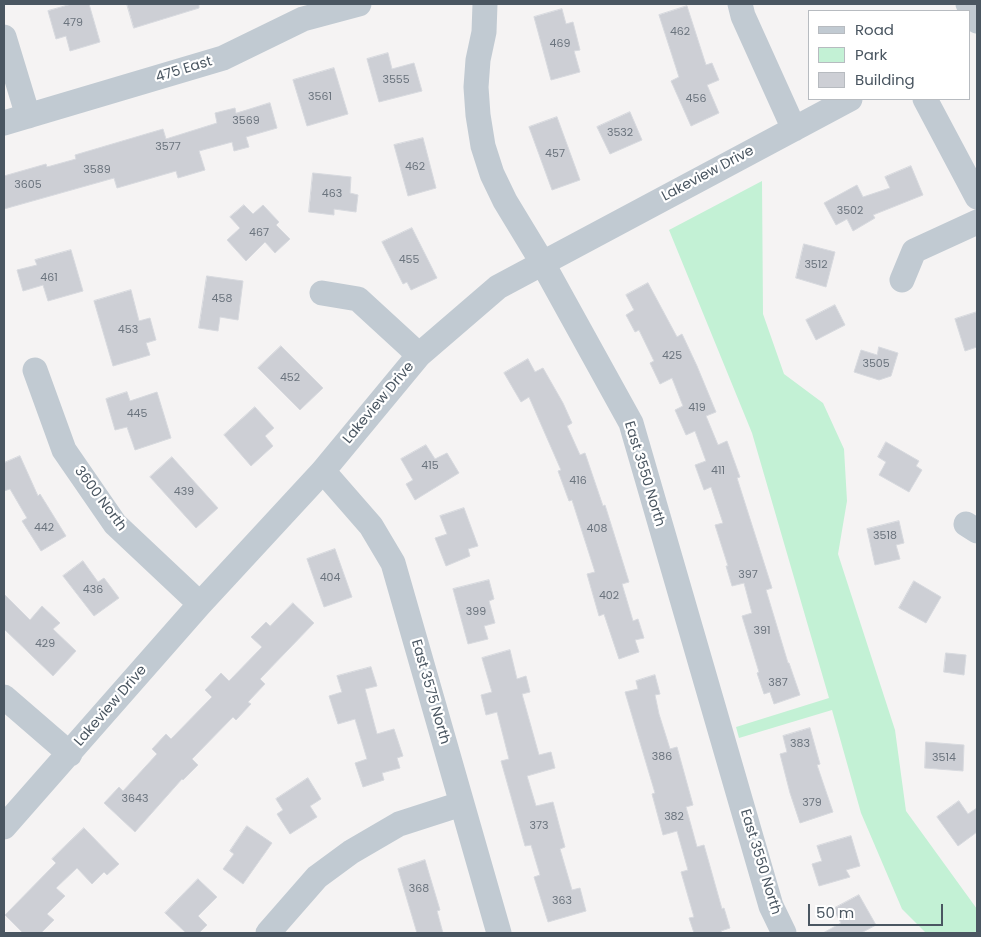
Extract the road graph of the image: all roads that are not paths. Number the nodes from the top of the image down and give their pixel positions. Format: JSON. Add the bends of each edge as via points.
{"nodes":[{"id":1,"x":359,"y":4,"type":"edge"},
{"id":2,"x":485,"y":4,"type":"edge"},
{"id":3,"x":740,"y":4,"type":"edge"},
{"id":4,"x":968,"y":4,"type":"edge"},
{"id":5,"x":977,"y":21,"type":"edge"},
{"id":6,"x":4,"y":37,"type":"edge"},
{"id":7,"x":848,"y":100,"type":"edge"},
{"id":8,"x":926,"y":100,"type":"edge"},
{"id":9,"x":28,"y":116,"type":"junction"},
{"id":10,"x":4,"y":124,"type":"edge"},
{"id":11,"x":794,"y":129,"type":"junction"},
{"id":12,"x":977,"y":196,"type":"edge"},
{"id":13,"x":977,"y":222,"type":"edge"},
{"id":14,"x":542,"y":262,"type":"junction"},
{"id":15,"x":902,"y":280,"type":"dead end"},
{"id":16,"x":322,"y":294,"type":"dead end"},
{"id":17,"x":419,"y":355,"type":"junction"},
{"id":18,"x":35,"y":370,"type":"dead end"},
{"id":19,"x":324,"y":471,"type":"junction"},
{"id":20,"x":200,"y":604,"type":"junction"},
{"id":21,"x":4,"y":697,"type":"edge"},
{"id":22,"x":70,"y":754,"type":"junction"},
{"id":23,"x":461,"y":804,"type":"junction"},
{"id":24,"x":4,"y":827,"type":"edge"},
{"id":25,"x":268,"y":933,"type":"edge"},
{"id":26,"x":499,"y":933,"type":"edge"},
{"id":27,"x":784,"y":933,"type":"edge"}],
"edges":[{"from":1,"to":9,"type":"street","name":"475 East","via":[[303,19],[223,58]]},
{"from":2,"to":14,"type":"street","name":"East 3550 North","via":[[476,87],[483,146],[505,201]]},
{"from":3,"to":11,"type":"street"},
{"from":4,"to":5,"type":"street"},
{"from":6,"to":9,"type":"street"},
{"from":7,"to":11,"type":"street","name":"Lakeview Drive"},
{"from":8,"to":12,"type":"street"},
{"from":9,"to":10,"type":"street","name":"475 East"},
{"from":11,"to":14,"type":"street","name":"Lakeview Drive"},
{"from":13,"to":15,"type":"street","via":[[914,251]]},
{"from":14,"to":17,"type":"street","name":"Lakeview Drive","via":[[498,287]]},
{"from":14,"to":27,"type":"street","name":"East 3550 North","via":[[631,423],[771,906]]},
{"from":16,"to":17,"type":"street","via":[[358,299]]},
{"from":17,"to":19,"type":"street","name":"Lakeview Drive"},
{"from":18,"to":20,"type":"street","name":"3600 North","via":[[64,450],[115,524]]},
{"from":19,"to":20,"type":"street","name":"Lakeview Drive"},
{"from":19,"to":23,"type":"street","name":"East 3575 North","via":[[371,526],[393,563]]},
{"from":20,"to":22,"type":"street","name":"Lakeview Drive"},
{"from":21,"to":22,"type":"street"},
{"from":22,"to":24,"type":"street","name":"Lakeview Drive"},
{"from":23,"to":25,"type":"street","via":[[399,824],[351,852],[317,877]]},
{"from":23,"to":26,"type":"street","name":"East 3575 North"}]}
